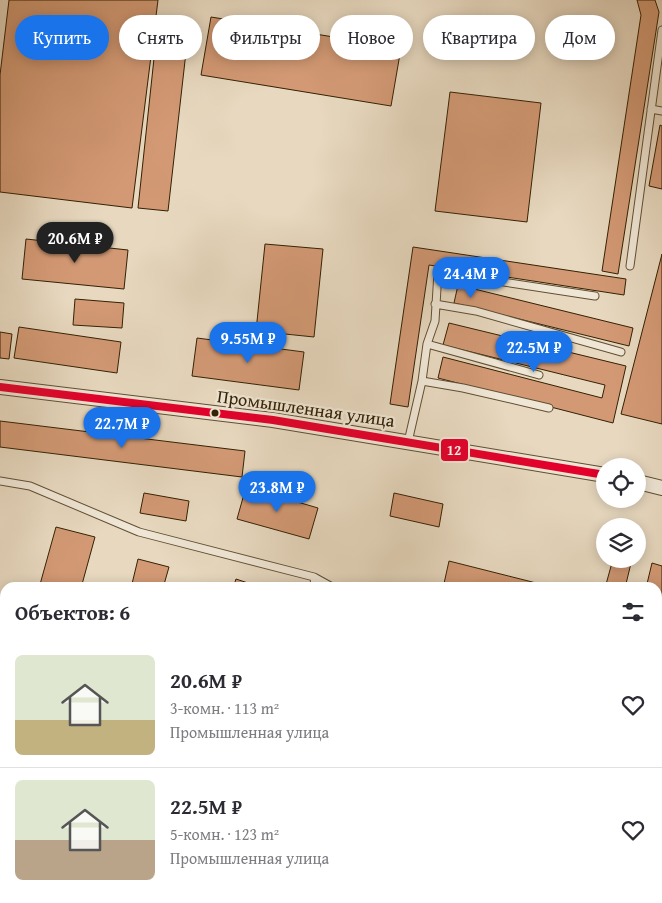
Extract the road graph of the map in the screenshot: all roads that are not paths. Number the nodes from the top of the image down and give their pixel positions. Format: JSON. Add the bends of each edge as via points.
{"nodes":[{"id":1,"x":662,"y":30,"type":"edge"},
{"id":2,"x":651,"y":109,"type":"junction"},
{"id":3,"x":662,"y":111,"type":"edge"},
{"id":4,"x":630,"y":266,"type":"dead end"},
{"id":5,"x":595,"y":296,"type":"dead end"},
{"id":6,"x":434,"y":304,"type":"junction"},
{"id":7,"x":427,"y":344,"type":"junction"},
{"id":8,"x":622,"y":352,"type":"dead end"},
{"id":9,"x":539,"y":375,"type":"dead end"},
{"id":10,"x":422,"y":381,"type":"junction"},
{"id":11,"x":0,"y":387,"type":"edge"},
{"id":12,"x":549,"y":408,"type":"dead end"},
{"id":13,"x":408,"y":442,"type":"junction"},
{"id":14,"x":596,"y":473,"type":"edge"},
{"id":15,"x":0,"y":481,"type":"edge"},
{"id":16,"x":646,"y":484,"type":"edge"},
{"id":17,"x":662,"y":488,"type":"edge"},
{"id":18,"x":314,"y":577,"type":"junction"},
{"id":19,"x":314,"y":582,"type":"edge"},
{"id":20,"x":323,"y":582,"type":"edge"}],
"edges":[{"from":1,"to":2,"type":"lane"},
{"from":2,"to":3,"type":"lane"},
{"from":2,"to":4,"type":"lane"},
{"from":5,"to":6,"type":"lane","via":[[438,272]]},
{"from":6,"to":7,"type":"lane","via":[[434,321]]},
{"from":6,"to":8,"type":"lane","via":[[476,312]]},
{"from":7,"to":9,"type":"lane"},
{"from":7,"to":10,"type":"lane"},
{"from":10,"to":12,"type":"lane"},
{"from":10,"to":13,"type":"lane"},
{"from":11,"to":13,"type":"street","name":"Промышленная улица","via":[[273,420]]},
{"from":13,"to":14,"type":"street","name":"Промышленная улица"},
{"from":15,"to":18,"type":"lane","via":[[30,486],[139,532]]},
{"from":16,"to":17,"type":"street"},
{"from":18,"to":19,"type":"lane"},
{"from":18,"to":20,"type":"lane"}]}
